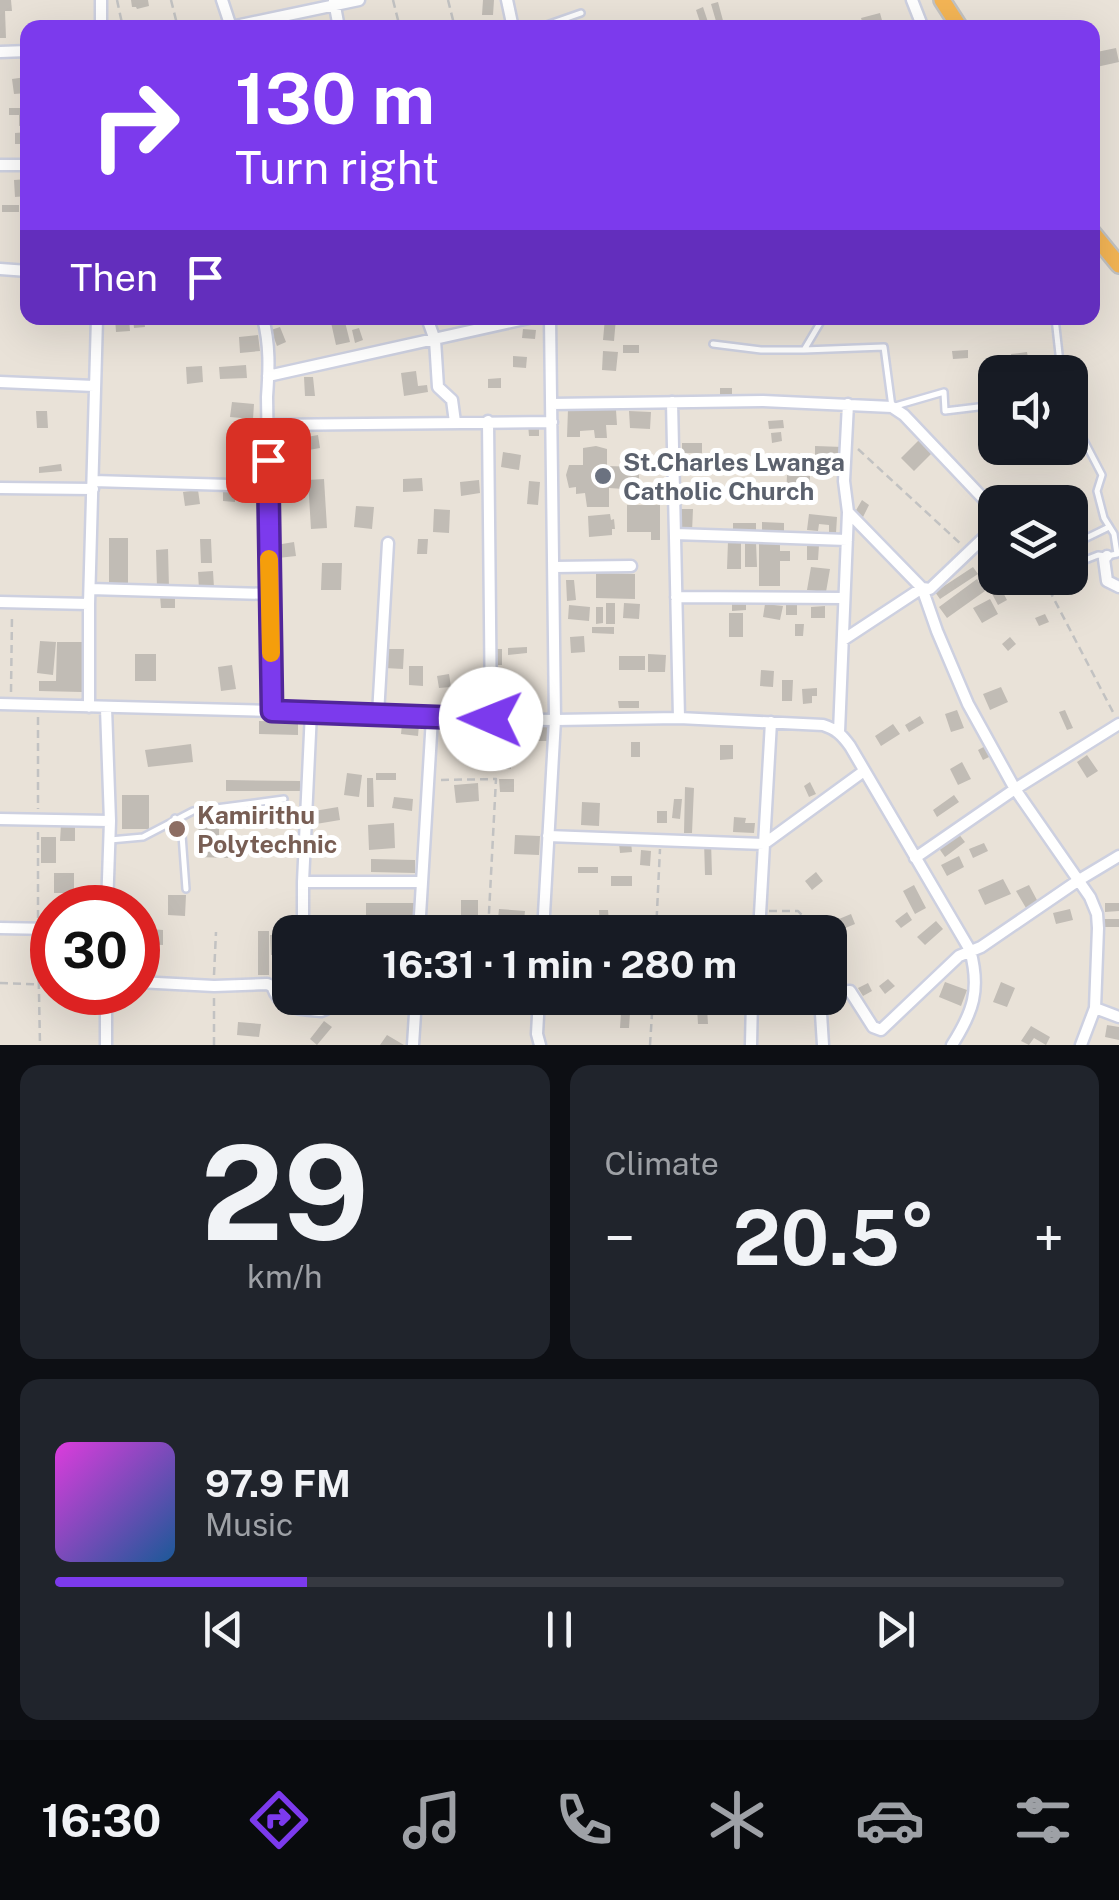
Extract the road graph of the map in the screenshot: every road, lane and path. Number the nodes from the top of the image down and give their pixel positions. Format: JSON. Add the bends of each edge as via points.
{"nodes":[{"id":1,"x":359,"y":0,"type":"edge"},
{"id":2,"x":334,"y":2,"type":"edge"},
{"id":3,"x":581,"y":12,"type":"dead end"},
{"id":4,"x":260,"y":20,"type":"edge"},
{"id":5,"x":560,"y":20,"type":"edge"},
{"id":6,"x":1100,"y":242,"type":"edge"},
{"id":7,"x":1119,"y":266,"type":"edge"},
{"id":8,"x":97,"y":325,"type":"edge"},
{"id":9,"x":265,"y":325,"type":"edge"},
{"id":10,"x":430,"y":325,"type":"edge"},
{"id":11,"x":499,"y":325,"type":"edge"},
{"id":12,"x":550,"y":325,"type":"edge"},
{"id":13,"x":820,"y":325,"type":"edge"},
{"id":14,"x":1055,"y":325,"type":"edge"},
{"id":15,"x":435,"y":340,"type":"junction"},
{"id":16,"x":713,"y":344,"type":"dead end"},
{"id":17,"x":804,"y":350,"type":"junction"},
{"id":18,"x":1059,"y":355,"type":"edge"},
{"id":19,"x":268,"y":376,"type":"junction"},
{"id":20,"x":0,"y":382,"type":"edge"},
{"id":21,"x":94,"y":386,"type":"junction"},
{"id":22,"x":672,"y":402,"type":"junction"},
{"id":23,"x":551,"y":404,"type":"junction"},
{"id":24,"x":848,"y":404,"type":"junction"},
{"id":25,"x":892,"y":407,"type":"junction"},
{"id":26,"x":978,"y":407,"type":"edge"},
{"id":27,"x":455,"y":422,"type":"junction"},
{"id":28,"x":488,"y":422,"type":"junction"},
{"id":29,"x":552,"y":422,"type":"junction"},
{"id":30,"x":268,"y":425,"type":"junction"},
{"id":31,"x":846,"y":438,"type":"junction"},
{"id":32,"x":1088,"y":448,"type":"edge"},
{"id":33,"x":93,"y":485,"type":"junction"},
{"id":34,"x":268,"y":486,"type":"junction"},
{"id":35,"x":0,"y":488,"type":"edge"},
{"id":36,"x":978,"y":493,"type":"edge"},
{"id":37,"x":848,"y":512,"type":"junction"},
{"id":38,"x":1109,"y":527,"type":"junction"},
{"id":39,"x":675,"y":534,"type":"junction"},
{"id":40,"x":1088,"y":537,"type":"edge"},
{"id":41,"x":847,"y":540,"type":"junction"},
{"id":42,"x":388,"y":543,"type":"dead end"},
{"id":43,"x":978,"y":543,"type":"edge"},
{"id":44,"x":969,"y":552,"type":"junction"},
{"id":45,"x":1106,"y":556,"type":"junction"},
{"id":46,"x":1088,"y":559,"type":"edge"},
{"id":47,"x":631,"y":566,"type":"dead end"},
{"id":48,"x":554,"y":568,"type":"junction"},
{"id":49,"x":1119,"y":586,"type":"edge"},
{"id":50,"x":90,"y":588,"type":"junction"},
{"id":51,"x":922,"y":588,"type":"junction"},
{"id":52,"x":269,"y":594,"type":"junction"},
{"id":53,"x":1052,"y":595,"type":"edge"},
{"id":54,"x":676,"y":597,"type":"junction"},
{"id":55,"x":844,"y":598,"type":"junction"},
{"id":56,"x":6,"y":602,"type":"edge"},
{"id":57,"x":89,"y":604,"type":"junction"},
{"id":58,"x":843,"y":640,"type":"junction"},
{"id":59,"x":6,"y":704,"type":"edge"},
{"id":60,"x":38,"y":705,"type":"junction"},
{"id":61,"x":88,"y":707,"type":"junction"},
{"id":62,"x":106,"y":708,"type":"junction"},
{"id":63,"x":272,"y":711,"type":"junction"},
{"id":64,"x":311,"y":712,"type":"junction"},
{"id":65,"x":378,"y":714,"type":"junction"},
{"id":66,"x":432,"y":718,"type":"junction"},
{"id":67,"x":679,"y":718,"type":"junction"},
{"id":68,"x":491,"y":719,"type":"junction"},
{"id":69,"x":555,"y":720,"type":"junction"},
{"id":70,"x":771,"y":722,"type":"junction"},
{"id":71,"x":1119,"y":724,"type":"edge"},
{"id":72,"x":839,"y":732,"type":"junction"},
{"id":73,"x":864,"y":771,"type":"junction"},
{"id":74,"x":428,"y":780,"type":"junction"},
{"id":75,"x":1015,"y":789,"type":"junction"},
{"id":76,"x":284,"y":799,"type":"dead end"},
{"id":77,"x":0,"y":818,"type":"edge"},
{"id":78,"x":175,"y":818,"type":"junction"},
{"id":79,"x":38,"y":820,"type":"junction"},
{"id":80,"x":110,"y":821,"type":"junction"},
{"id":81,"x":548,"y":836,"type":"junction"},
{"id":82,"x":660,"y":838,"type":"junction"},
{"id":83,"x":110,"y":840,"type":"junction"},
{"id":84,"x":764,"y":844,"type":"junction"},
{"id":85,"x":1119,"y":856,"type":"edge"},
{"id":86,"x":915,"y":858,"type":"junction"},
{"id":87,"x":1079,"y":880,"type":"junction"},
{"id":88,"x":302,"y":882,"type":"junction"},
{"id":89,"x":421,"y":882,"type":"junction"},
{"id":90,"x":38,"y":885,"type":"edge"},
{"id":91,"x":107,"y":885,"type":"edge"},
{"id":92,"x":186,"y":889,"type":"dead end"},
{"id":93,"x":761,"y":912,"type":"junction"},
{"id":94,"x":303,"y":915,"type":"edge"},
{"id":95,"x":420,"y":915,"type":"edge"},
{"id":96,"x":489,"y":915,"type":"edge"},
{"id":97,"x":544,"y":915,"type":"edge"},
{"id":98,"x":657,"y":915,"type":"edge"},
{"id":99,"x":761,"y":915,"type":"edge"},
{"id":100,"x":802,"y":915,"type":"edge"},
{"id":101,"x":0,"y":928,"type":"edge"},
{"id":102,"x":30,"y":929,"type":"edge"},
{"id":103,"x":970,"y":950,"type":"junction"},
{"id":104,"x":0,"y":983,"type":"edge"},
{"id":105,"x":160,"y":983,"type":"edge"},
{"id":106,"x":30,"y":984,"type":"edge"},
{"id":107,"x":847,"y":985,"type":"edge"},
{"id":108,"x":272,"y":986,"type":"edge"},
{"id":109,"x":847,"y":991,"type":"edge"},
{"id":110,"x":850,"y":991,"type":"junction"},
{"id":111,"x":1095,"y":1008,"type":"junction"},
{"id":112,"x":40,"y":1015,"type":"edge"},
{"id":113,"x":106,"y":1015,"type":"edge"},
{"id":114,"x":415,"y":1015,"type":"edge"},
{"id":115,"x":538,"y":1015,"type":"edge"},
{"id":116,"x":652,"y":1015,"type":"edge"},
{"id":117,"x":752,"y":1015,"type":"edge"},
{"id":118,"x":821,"y":1015,"type":"edge"},
{"id":119,"x":1119,"y":1018,"type":"edge"},
{"id":120,"x":40,"y":1045,"type":"edge"},
{"id":121,"x":106,"y":1045,"type":"edge"},
{"id":122,"x":413,"y":1045,"type":"edge"},
{"id":123,"x":540,"y":1045,"type":"edge"},
{"id":124,"x":650,"y":1045,"type":"edge"},
{"id":125,"x":751,"y":1045,"type":"edge"},
{"id":126,"x":823,"y":1045,"type":"edge"},
{"id":127,"x":952,"y":1045,"type":"edge"},
{"id":128,"x":1080,"y":1045,"type":"edge"}],
"edges":[{"from":1,"to":2,"type":"street"},
{"from":2,"to":4,"type":"street"},
{"from":3,"to":5,"type":"lane"},
{"from":6,"to":7,"type":"highway"},
{"from":8,"to":21,"type":"street"},
{"from":9,"to":19,"type":"street"},
{"from":10,"to":15,"type":"street"},
{"from":11,"to":15,"type":"street"},
{"from":12,"to":23,"type":"street"},
{"from":13,"to":17,"type":"lane"},
{"from":14,"to":18,"type":"lane"},
{"from":15,"to":19,"type":"street"},
{"from":15,"to":27,"type":"street","via":[[438,386],[452,400]]},
{"from":16,"to":17,"type":"lane"},
{"from":17,"to":25,"type":"lane","via":[[884,347]]},
{"from":19,"to":30,"type":"street"},
{"from":20,"to":21,"type":"street"},
{"from":21,"to":33,"type":"street"},
{"from":22,"to":23,"type":"street"},
{"from":22,"to":24,"type":"street"},
{"from":22,"to":39,"type":"street"},
{"from":23,"to":29,"type":"street"},
{"from":24,"to":25,"type":"street"},
{"from":24,"to":31,"type":"street"},
{"from":25,"to":26,"type":"lane","via":[[944,392],[945,411]]},
{"from":25,"to":36,"type":"street"},
{"from":27,"to":28,"type":"street"},
{"from":27,"to":30,"type":"street"},
{"from":28,"to":29,"type":"street"},
{"from":28,"to":68,"type":"street"},
{"from":29,"to":48,"type":"street"},
{"from":30,"to":34,"type":"street"},
{"from":31,"to":37,"type":"street"},
{"from":31,"to":44,"type":"path"},
{"from":32,"to":38,"type":"lane","via":[[1102,475],[1097,491]]},
{"from":33,"to":34,"type":"street"},
{"from":33,"to":35,"type":"street"},
{"from":33,"to":50,"type":"street"},
{"from":34,"to":52,"type":"street"},
{"from":37,"to":41,"type":"street"},
{"from":37,"to":51,"type":"street"},
{"from":38,"to":40,"type":"lane"},
{"from":38,"to":45,"type":"lane","via":[[1117,554]]},
{"from":39,"to":41,"type":"street"},
{"from":39,"to":54,"type":"street"},
{"from":41,"to":55,"type":"street"},
{"from":42,"to":65,"type":"street"},
{"from":43,"to":44,"type":"street"},
{"from":44,"to":51,"type":"street","via":[[930,589]]},
{"from":45,"to":46,"type":"lane"},
{"from":45,"to":49,"type":"street","via":[[1107,581]]},
{"from":47,"to":48,"type":"street"},
{"from":48,"to":69,"type":"street"},
{"from":50,"to":52,"type":"street"},
{"from":50,"to":57,"type":"street"},
{"from":51,"to":58,"type":"street"},
{"from":51,"to":75,"type":"street","via":[[968,704]]},
{"from":52,"to":63,"type":"street"},
{"from":53,"to":71,"type":"path"},
{"from":54,"to":55,"type":"street"},
{"from":54,"to":67,"type":"street"},
{"from":55,"to":58,"type":"street"},
{"from":56,"to":57,"type":"street"},
{"from":56,"to":59,"type":"path"},
{"from":57,"to":61,"type":"street"},
{"from":58,"to":72,"type":"street"},
{"from":59,"to":60,"type":"street"},
{"from":60,"to":61,"type":"street"},
{"from":60,"to":79,"type":"path"},
{"from":61,"to":62,"type":"street"},
{"from":62,"to":63,"type":"street"},
{"from":62,"to":80,"type":"street"},
{"from":63,"to":64,"type":"street"},
{"from":64,"to":65,"type":"street"},
{"from":64,"to":88,"type":"street"},
{"from":65,"to":66,"type":"street"},
{"from":66,"to":68,"type":"street"},
{"from":66,"to":74,"type":"street"},
{"from":67,"to":69,"type":"street"},
{"from":67,"to":70,"type":"street"},
{"from":68,"to":69,"type":"street"},
{"from":69,"to":81,"type":"street"},
{"from":70,"to":72,"type":"street"},
{"from":70,"to":84,"type":"street"},
{"from":71,"to":75,"type":"street"},
{"from":72,"to":73,"type":"street"},
{"from":73,"to":84,"type":"street"},
{"from":73,"to":86,"type":"street"},
{"from":74,"to":89,"type":"street"},
{"from":74,"to":96,"type":"path","via":[[496,779]]},
{"from":75,"to":86,"type":"street"},
{"from":75,"to":87,"type":"street"},
{"from":76,"to":78,"type":"lane"},
{"from":77,"to":79,"type":"street"},
{"from":78,"to":83,"type":"lane","via":[[142,836]]},
{"from":78,"to":92,"type":"lane"},
{"from":79,"to":80,"type":"street"},
{"from":79,"to":90,"type":"path"},
{"from":80,"to":83,"type":"street"},
{"from":81,"to":82,"type":"street"},
{"from":81,"to":97,"type":"street"},
{"from":82,"to":84,"type":"street"},
{"from":82,"to":98,"type":"path"},
{"from":83,"to":91,"type":"street"},
{"from":84,"to":93,"type":"street"},
{"from":85,"to":87,"type":"street"},
{"from":86,"to":103,"type":"street"},
{"from":87,"to":103,"type":"street"},
{"from":87,"to":111,"type":"street","via":[[1097,914]]},
{"from":88,"to":89,"type":"street"},
{"from":88,"to":94,"type":"street"},
{"from":89,"to":95,"type":"street"},
{"from":93,"to":99,"type":"street"},
{"from":93,"to":100,"type":"path"},
{"from":101,"to":102,"type":"street"},
{"from":103,"to":110,"type":"street","via":[[882,1030],[873,1027]]},
{"from":103,"to":127,"type":"street","via":[[972,1006]]},
{"from":104,"to":106,"type":"path"},
{"from":105,"to":108,"type":"street"},
{"from":107,"to":110,"type":"path"},
{"from":109,"to":110,"type":"street"},
{"from":111,"to":119,"type":"street"},
{"from":111,"to":128,"type":"street"},
{"from":112,"to":120,"type":"path"},
{"from":113,"to":121,"type":"street"},
{"from":114,"to":122,"type":"street"},
{"from":115,"to":123,"type":"street"},
{"from":116,"to":124,"type":"path"},
{"from":117,"to":125,"type":"street"},
{"from":118,"to":126,"type":"street"}]}
